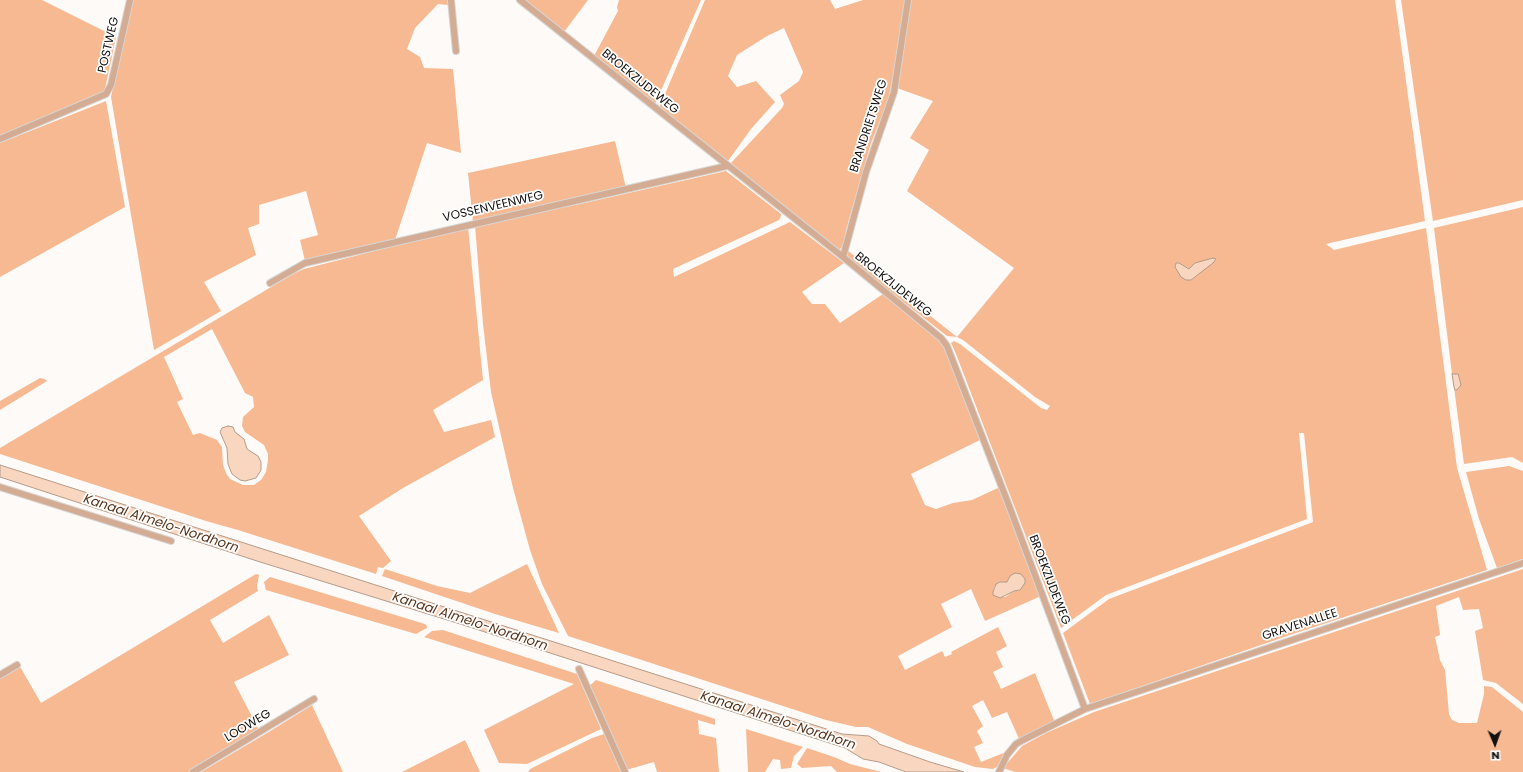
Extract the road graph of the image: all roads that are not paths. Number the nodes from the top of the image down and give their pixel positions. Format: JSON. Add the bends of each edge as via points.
{"nodes":[{"id":1,"x":130,"y":0,"type":"edge"},
{"id":2,"x":451,"y":0,"type":"edge"},
{"id":3,"x":520,"y":0,"type":"edge"},
{"id":4,"x":908,"y":0,"type":"edge"},
{"id":5,"x":456,"y":51,"type":"dead end"},
{"id":6,"x":0,"y":138,"type":"edge"},
{"id":7,"x":727,"y":166,"type":"junction"},
{"id":8,"x":842,"y":257,"type":"junction"},
{"id":9,"x":270,"y":283,"type":"dead end"},
{"id":10,"x":0,"y":487,"type":"edge"},
{"id":11,"x":171,"y":541,"type":"dead end"},
{"id":12,"x":1523,"y":563,"type":"edge"},
{"id":13,"x":17,"y":665,"type":"dead end"},
{"id":14,"x":579,"y":669,"type":"dead end"},
{"id":15,"x":0,"y":675,"type":"edge"},
{"id":16,"x":314,"y":699,"type":"dead end"},
{"id":17,"x":1085,"y":709,"type":"junction"},
{"id":18,"x":193,"y":772,"type":"edge"},
{"id":19,"x":625,"y":772,"type":"edge"},
{"id":20,"x":1000,"y":772,"type":"edge"}],
"edges":[{"from":1,"to":6,"type":"street","name":"POSTWEG","via":[[111,85],[106,94]]},
{"from":2,"to":5,"type":"street"},
{"from":3,"to":7,"type":"street","name":"BROEKZIJDEWEG"},
{"from":4,"to":8,"type":"street","name":"BRANDRIETSWEG","via":[[894,92],[866,172]]},
{"from":7,"to":8,"type":"street","name":"BROEKZIJDEWEG"},
{"from":7,"to":9,"type":"street","name":"VOSSENVEENWEG","via":[[305,263]]},
{"from":8,"to":17,"type":"street","name":"BROEKZIJDEWEG","via":[[941,338],[946,346],[1046,601]]},
{"from":10,"to":11,"type":"street"},
{"from":12,"to":17,"type":"street","name":"GRAVENALLEE"},
{"from":13,"to":15,"type":"street"},
{"from":14,"to":19,"type":"street"},
{"from":16,"to":18,"type":"street","name":"LOOWEG"},
{"from":17,"to":20,"type":"street","name":"GRAVENALLEE","via":[[1016,744],[1007,755]]}]}
